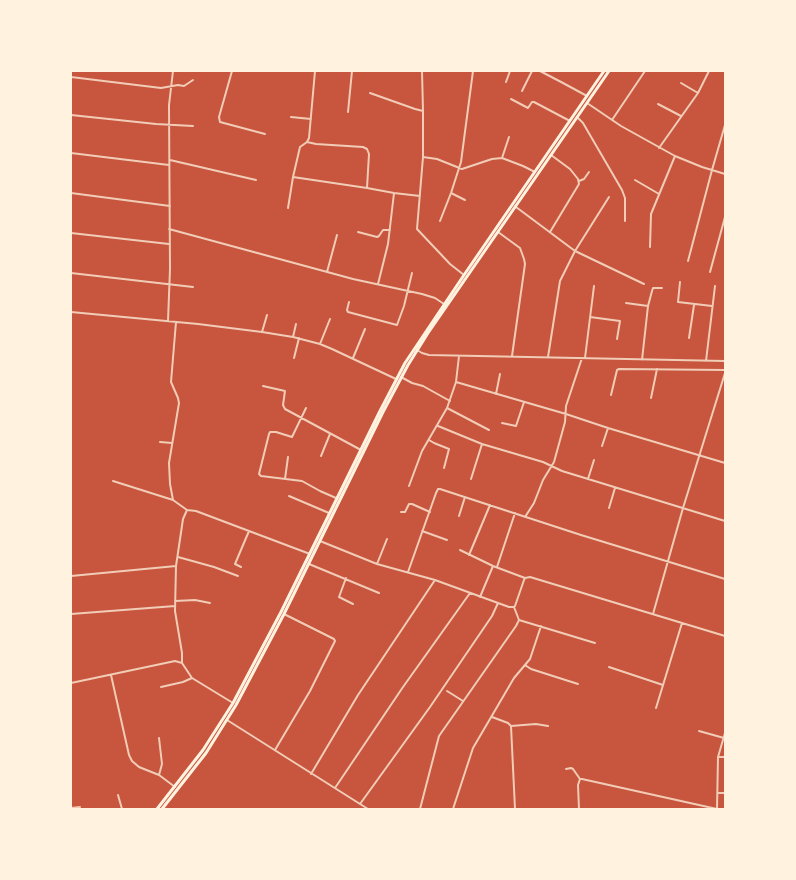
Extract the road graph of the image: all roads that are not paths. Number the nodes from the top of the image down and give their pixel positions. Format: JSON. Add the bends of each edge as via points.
{"nodes":[{"id":1,"x":173,"y":71,"type":"edge"},
{"id":2,"x":232,"y":71,"type":"edge"},
{"id":3,"x":315,"y":71,"type":"edge"},
{"id":4,"x":352,"y":71,"type":"edge"},
{"id":5,"x":422,"y":71,"type":"edge"},
{"id":6,"x":474,"y":71,"type":"edge"},
{"id":7,"x":510,"y":71,"type":"edge"},
{"id":8,"x":532,"y":71,"type":"edge"},
{"id":9,"x":540,"y":71,"type":"edge"},
{"id":10,"x":599,"y":71,"type":"edge"},
{"id":11,"x":609,"y":71,"type":"edge"},
{"id":12,"x":645,"y":71,"type":"edge"},
{"id":13,"x":709,"y":71,"type":"edge"},
{"id":14,"x":603,"y":72,"type":"edge"},
{"id":15,"x":71,"y":77,"type":"edge"},
{"id":16,"x":193,"y":80,"type":"dead end"},
{"id":17,"x":506,"y":82,"type":"dead end"},
{"id":18,"x":681,"y":83,"type":"dead end"},
{"id":19,"x":170,"y":87,"type":"junction"},
{"id":20,"x":522,"y":91,"type":"dead end"},
{"id":21,"x":370,"y":93,"type":"dead end"},
{"id":22,"x":698,"y":93,"type":"junction"},
{"id":23,"x":587,"y":96,"type":"junction"},
{"id":24,"x":511,"y":98,"type":"dead end"},
{"id":25,"x":587,"y":103,"type":"junction"},
{"id":26,"x":658,"y":104,"type":"dead end"},
{"id":27,"x":424,"y":111,"type":"junction"},
{"id":28,"x":348,"y":112,"type":"dead end"},
{"id":29,"x":71,"y":115,"type":"edge"},
{"id":30,"x":681,"y":116,"type":"junction"},
{"id":31,"x":291,"y":117,"type":"dead end"},
{"id":32,"x":577,"y":117,"type":"junction"},
{"id":33,"x":311,"y":119,"type":"junction"},
{"id":34,"x":612,"y":120,"type":"junction"},
{"id":35,"x":570,"y":121,"type":"junction"},
{"id":36,"x":169,"y":124,"type":"junction"},
{"id":37,"x":725,"y":125,"type":"edge"},
{"id":38,"x":193,"y":126,"type":"dead end"},
{"id":39,"x":265,"y":134,"type":"dead end"},
{"id":40,"x":509,"y":137,"type":"dead end"},
{"id":41,"x":307,"y":142,"type":"junction"},
{"id":42,"x":659,"y":148,"type":"junction"},
{"id":43,"x":71,"y":153,"type":"edge"},
{"id":44,"x":552,"y":155,"type":"junction"},
{"id":45,"x":675,"y":156,"type":"junction"},
{"id":46,"x":423,"y":157,"type":"junction"},
{"id":47,"x":502,"y":158,"type":"junction"},
{"id":48,"x":169,"y":160,"type":"junction"},
{"id":49,"x":170,"y":165,"type":"junction"},
{"id":50,"x":459,"y":168,"type":"junction"},
{"id":51,"x":712,"y":170,"type":"junction"},
{"id":52,"x":535,"y":172,"type":"junction"},
{"id":53,"x":589,"y":172,"type":"dead end"},
{"id":54,"x":725,"y":174,"type":"edge"},
{"id":55,"x":293,"y":178,"type":"junction"},
{"id":56,"x":256,"y":180,"type":"dead end"},
{"id":57,"x":635,"y":180,"type":"dead end"},
{"id":58,"x":579,"y":182,"type":"junction"},
{"id":59,"x":367,"y":188,"type":"junction"},
{"id":60,"x":394,"y":193,"type":"junction"},
{"id":61,"x":451,"y":193,"type":"junction"},
{"id":62,"x":71,"y":194,"type":"edge"},
{"id":63,"x":659,"y":194,"type":"junction"},
{"id":64,"x":420,"y":196,"type":"junction"},
{"id":65,"x":609,"y":197,"type":"dead end"},
{"id":66,"x":465,"y":200,"type":"dead end"},
{"id":67,"x":170,"y":206,"type":"junction"},
{"id":68,"x":516,"y":207,"type":"junction"},
{"id":69,"x":288,"y":208,"type":"dead end"},
{"id":70,"x":725,"y":217,"type":"edge"},
{"id":71,"x":440,"y":221,"type":"dead end"},
{"id":72,"x":625,"y":221,"type":"dead end"},
{"id":73,"x":170,"y":229,"type":"junction"},
{"id":74,"x":390,"y":230,"type":"junction"},
{"id":75,"x":358,"y":232,"type":"dead end"},
{"id":76,"x":498,"y":232,"type":"junction"},
{"id":77,"x":550,"y":232,"type":"junction"},
{"id":78,"x":71,"y":233,"type":"edge"},
{"id":79,"x":337,"y":235,"type":"dead end"},
{"id":80,"x":170,"y":244,"type":"junction"},
{"id":81,"x":650,"y":247,"type":"dead end"},
{"id":82,"x":575,"y":251,"type":"junction"},
{"id":83,"x":688,"y":261,"type":"dead end"},
{"id":84,"x":71,"y":272,"type":"edge"},
{"id":85,"x":327,"y":272,"type":"junction"},
{"id":86,"x":710,"y":272,"type":"dead end"},
{"id":87,"x":412,"y":273,"type":"dead end"},
{"id":88,"x":464,"y":275,"type":"junction"},
{"id":89,"x":680,"y":282,"type":"dead end"},
{"id":90,"x":169,"y":284,"type":"junction"},
{"id":91,"x":378,"y":284,"type":"junction"},
{"id":92,"x":644,"y":284,"type":"dead end"},
{"id":93,"x":594,"y":286,"type":"dead end"},
{"id":94,"x":715,"y":286,"type":"dead end"},
{"id":95,"x":193,"y":287,"type":"dead end"},
{"id":96,"x":662,"y":288,"type":"dead end"},
{"id":97,"x":407,"y":291,"type":"junction"},
{"id":98,"x":350,"y":302,"type":"dead end"},
{"id":99,"x":626,"y":303,"type":"dead end"},
{"id":100,"x":444,"y":304,"type":"junction"},
{"id":101,"x":694,"y":305,"type":"junction"},
{"id":102,"x":648,"y":306,"type":"junction"},
{"id":103,"x":712,"y":306,"type":"junction"},
{"id":104,"x":71,"y":312,"type":"edge"},
{"id":105,"x":268,"y":315,"type":"dead end"},
{"id":106,"x":590,"y":317,"type":"junction"},
{"id":107,"x":330,"y":318,"type":"dead end"},
{"id":108,"x":168,"y":321,"type":"junction"},
{"id":109,"x":176,"y":322,"type":"junction"},
{"id":110,"x":296,"y":324,"type":"dead end"},
{"id":111,"x":365,"y":329,"type":"dead end"},
{"id":112,"x":262,"y":332,"type":"junction"},
{"id":113,"x":293,"y":337,"type":"junction"},
{"id":114,"x":299,"y":338,"type":"junction"},
{"id":115,"x":689,"y":338,"type":"dead end"},
{"id":116,"x":617,"y":339,"type":"dead end"},
{"id":117,"x":320,"y":344,"type":"junction"},
{"id":118,"x":416,"y":349,"type":"junction"},
{"id":119,"x":459,"y":355,"type":"junction"},
{"id":120,"x":512,"y":356,"type":"junction"},
{"id":121,"x":548,"y":357,"type":"junction"},
{"id":122,"x":294,"y":358,"type":"dead end"},
{"id":123,"x":353,"y":358,"type":"junction"},
{"id":124,"x":584,"y":358,"type":"junction"},
{"id":125,"x":642,"y":360,"type":"junction"},
{"id":126,"x":706,"y":361,"type":"junction"},
{"id":127,"x":725,"y":361,"type":"edge"},
{"id":128,"x":657,"y":369,"type":"junction"},
{"id":129,"x":725,"y":371,"type":"edge"},
{"id":130,"x":500,"y":374,"type":"dead end"},
{"id":131,"x":401,"y":377,"type":"junction"},
{"id":132,"x":396,"y":379,"type":"junction"},
{"id":133,"x":456,"y":382,"type":"junction"},
{"id":134,"x":724,"y":382,"type":"edge"},
{"id":135,"x":263,"y":386,"type":"dead end"},
{"id":136,"x":496,"y":394,"type":"junction"},
{"id":137,"x":611,"y":395,"type":"dead end"},
{"id":138,"x":651,"y":398,"type":"dead end"},
{"id":139,"x":450,"y":401,"type":"junction"},
{"id":140,"x":524,"y":402,"type":"junction"},
{"id":141,"x":306,"y":408,"type":"dead end"},
{"id":142,"x":447,"y":408,"type":"junction"},
{"id":143,"x":566,"y":414,"type":"junction"},
{"id":144,"x":301,"y":418,"type":"junction"},
{"id":145,"x":502,"y":423,"type":"dead end"},
{"id":146,"x":438,"y":426,"type":"junction"},
{"id":147,"x":608,"y":428,"type":"junction"},
{"id":148,"x":489,"y":430,"type":"dead end"},
{"id":149,"x":330,"y":434,"type":"junction"},
{"id":150,"x":429,"y":440,"type":"junction"},
{"id":151,"x":160,"y":442,"type":"dead end"},
{"id":152,"x":172,"y":443,"type":"junction"},
{"id":153,"x":482,"y":444,"type":"junction"},
{"id":154,"x":602,"y":446,"type":"dead end"},
{"id":155,"x":360,"y":450,"type":"junction"},
{"id":156,"x":699,"y":455,"type":"junction"},
{"id":157,"x":321,"y":456,"type":"dead end"},
{"id":158,"x":288,"y":457,"type":"dead end"},
{"id":159,"x":594,"y":460,"type":"dead end"},
{"id":160,"x":725,"y":463,"type":"edge"},
{"id":161,"x":553,"y":466,"type":"junction"},
{"id":162,"x":444,"y":468,"type":"dead end"},
{"id":163,"x":285,"y":478,"type":"junction"},
{"id":164,"x":471,"y":479,"type":"dead end"},
{"id":165,"x":588,"y":480,"type":"junction"},
{"id":166,"x":113,"y":481,"type":"dead end"},
{"id":167,"x":409,"y":486,"type":"dead end"},
{"id":168,"x":615,"y":488,"type":"junction"},
{"id":169,"x":289,"y":496,"type":"dead end"},
{"id":170,"x":466,"y":497,"type":"junction"},
{"id":171,"x":336,"y":498,"type":"junction"},
{"id":172,"x":173,"y":500,"type":"junction"},
{"id":173,"x":490,"y":505,"type":"junction"},
{"id":174,"x":609,"y":508,"type":"dead end"},
{"id":175,"x":683,"y":508,"type":"junction"},
{"id":176,"x":187,"y":510,"type":"junction"},
{"id":177,"x":401,"y":512,"type":"dead end"},
{"id":178,"x":430,"y":512,"type":"junction"},
{"id":179,"x":329,"y":513,"type":"junction"},
{"id":180,"x":515,"y":514,"type":"junction"},
{"id":181,"x":459,"y":516,"type":"dead end"},
{"id":182,"x":525,"y":517,"type":"junction"},
{"id":183,"x":725,"y":521,"type":"edge"},
{"id":184,"x":249,"y":531,"type":"junction"},
{"id":185,"x":422,"y":531,"type":"junction"},
{"id":186,"x":387,"y":539,"type":"dead end"},
{"id":187,"x":447,"y":540,"type":"dead end"},
{"id":188,"x":320,"y":541,"type":"junction"},
{"id":189,"x":460,"y":550,"type":"dead end"},
{"id":190,"x":310,"y":554,"type":"junction"},
{"id":191,"x":469,"y":555,"type":"junction"},
{"id":192,"x":178,"y":557,"type":"junction"},
{"id":193,"x":667,"y":561,"type":"junction"},
{"id":194,"x":309,"y":564,"type":"junction"},
{"id":195,"x":377,"y":564,"type":"junction"},
{"id":196,"x":176,"y":566,"type":"junction"},
{"id":197,"x":493,"y":566,"type":"junction"},
{"id":198,"x":241,"y":567,"type":"dead end"},
{"id":199,"x":497,"y":567,"type":"junction"},
{"id":200,"x":408,"y":572,"type":"junction"},
{"id":201,"x":71,"y":576,"type":"edge"},
{"id":202,"x":238,"y":576,"type":"dead end"},
{"id":203,"x":346,"y":578,"type":"junction"},
{"id":204,"x":525,"y":578,"type":"junction"},
{"id":205,"x":725,"y":579,"type":"edge"},
{"id":206,"x":435,"y":580,"type":"junction"},
{"id":207,"x":379,"y":593,"type":"dead end"},
{"id":208,"x":470,"y":593,"type":"junction"},
{"id":209,"x":480,"y":596,"type":"junction"},
{"id":210,"x":175,"y":600,"type":"junction"},
{"id":211,"x":210,"y":603,"type":"dead end"},
{"id":212,"x":498,"y":603,"type":"junction"},
{"id":213,"x":353,"y":604,"type":"dead end"},
{"id":214,"x":175,"y":606,"type":"junction"},
{"id":215,"x":514,"y":607,"type":"junction"},
{"id":216,"x":71,"y":614,"type":"edge"},
{"id":217,"x":284,"y":614,"type":"junction"},
{"id":218,"x":652,"y":614,"type":"junction"},
{"id":219,"x":519,"y":620,"type":"junction"},
{"id":220,"x":682,"y":623,"type":"junction"},
{"id":221,"x":541,"y":626,"type":"junction"},
{"id":222,"x":725,"y":636,"type":"edge"},
{"id":223,"x":595,"y":643,"type":"dead end"},
{"id":224,"x":182,"y":663,"type":"junction"},
{"id":225,"x":525,"y":664,"type":"junction"},
{"id":226,"x":609,"y":667,"type":"dead end"},
{"id":227,"x":111,"y":675,"type":"junction"},
{"id":228,"x":192,"y":678,"type":"junction"},
{"id":229,"x":71,"y":683,"type":"edge"},
{"id":230,"x":578,"y":684,"type":"dead end"},
{"id":231,"x":663,"y":685,"type":"junction"},
{"id":232,"x":161,"y":687,"type":"dead end"},
{"id":233,"x":447,"y":691,"type":"dead end"},
{"id":234,"x":463,"y":701,"type":"junction"},
{"id":235,"x":233,"y":703,"type":"junction"},
{"id":236,"x":656,"y":708,"type":"dead end"},
{"id":237,"x":492,"y":717,"type":"junction"},
{"id":238,"x":226,"y":718,"type":"junction"},
{"id":239,"x":511,"y":726,"type":"junction"},
{"id":240,"x":548,"y":726,"type":"dead end"},
{"id":241,"x":699,"y":731,"type":"dead end"},
{"id":242,"x":725,"y":733,"type":"edge"},
{"id":243,"x":159,"y":738,"type":"dead end"},
{"id":244,"x":724,"y":738,"type":"junction"},
{"id":245,"x":275,"y":750,"type":"junction"},
{"id":246,"x":718,"y":757,"type":"junction"},
{"id":247,"x":725,"y":757,"type":"edge"},
{"id":248,"x":566,"y":769,"type":"dead end"},
{"id":249,"x":311,"y":774,"type":"junction"},
{"id":250,"x":159,"y":775,"type":"junction"},
{"id":251,"x":580,"y":779,"type":"junction"},
{"id":252,"x":175,"y":787,"type":"junction"},
{"id":253,"x":335,"y":788,"type":"junction"},
{"id":254,"x":725,"y":792,"type":"edge"},
{"id":255,"x":718,"y":793,"type":"junction"},
{"id":256,"x":118,"y":795,"type":"dead end"},
{"id":257,"x":360,"y":804,"type":"junction"},
{"id":258,"x":80,"y":807,"type":"dead end"},
{"id":259,"x":71,"y":808,"type":"edge"},
{"id":260,"x":122,"y":809,"type":"edge"},
{"id":261,"x":157,"y":809,"type":"edge"},
{"id":262,"x":162,"y":809,"type":"edge"},
{"id":263,"x":368,"y":809,"type":"edge"},
{"id":264,"x":420,"y":809,"type":"edge"},
{"id":265,"x":454,"y":809,"type":"edge"},
{"id":266,"x":515,"y":809,"type":"edge"},
{"id":267,"x":579,"y":809,"type":"edge"},
{"id":268,"x":717,"y":809,"type":"edge"}],
"edges":[{"from":1,"to":19,"type":"street"},
{"from":2,"to":39,"type":"street","via":[[219,117],[220,122]]},
{"from":3,"to":33,"type":"street"},
{"from":4,"to":28,"type":"street"},
{"from":5,"to":27,"type":"street"},
{"from":6,"to":50,"type":"street"},
{"from":7,"to":17,"type":"street"},
{"from":8,"to":20,"type":"street"},
{"from":9,"to":23,"type":"street"},
{"from":10,"to":14,"type":"street"},
{"from":11,"to":25,"type":"main road"},
{"from":12,"to":34,"type":"street"},
{"from":13,"to":22,"type":"street"},
{"from":14,"to":23,"type":"main road"},
{"from":15,"to":19,"type":"street"},
{"from":16,"to":19,"type":"street","via":[[187,85]]},
{"from":18,"to":22,"type":"street"},
{"from":19,"to":36,"type":"street"},
{"from":21,"to":27,"type":"street"},
{"from":22,"to":30,"type":"street"},
{"from":23,"to":35,"type":"main road"},
{"from":24,"to":35,"type":"street","via":[[528,108],[534,102]]},
{"from":25,"to":32,"type":"main road"},
{"from":25,"to":34,"type":"street"},
{"from":26,"to":30,"type":"street"},
{"from":27,"to":46,"type":"street"},
{"from":29,"to":36,"type":"street"},
{"from":30,"to":42,"type":"street"},
{"from":31,"to":33,"type":"street"},
{"from":32,"to":44,"type":"main road"},
{"from":32,"to":72,"type":"street","via":[[583,122],[622,190],[625,198]]},
{"from":33,"to":41,"type":"street"},
{"from":34,"to":42,"type":"street"},
{"from":35,"to":52,"type":"main road"},
{"from":36,"to":38,"type":"street"},
{"from":36,"to":48,"type":"street"},
{"from":37,"to":51,"type":"street"},
{"from":40,"to":47,"type":"street"},
{"from":41,"to":55,"type":"street","via":[[300,147]]},
{"from":41,"to":59,"type":"street","via":[[367,149]]},
{"from":42,"to":45,"type":"street"},
{"from":43,"to":49,"type":"street"},
{"from":44,"to":58,"type":"street","via":[[570,170]]},
{"from":44,"to":68,"type":"main road"},
{"from":45,"to":51,"type":"street"},
{"from":45,"to":63,"type":"street"},
{"from":46,"to":50,"type":"street"},
{"from":46,"to":64,"type":"street"},
{"from":47,"to":50,"type":"street","via":[[492,158]]},
{"from":47,"to":52,"type":"street"},
{"from":48,"to":49,"type":"street"},
{"from":48,"to":56,"type":"street"},
{"from":49,"to":67,"type":"street"},
{"from":50,"to":61,"type":"street"},
{"from":51,"to":54,"type":"street"},
{"from":51,"to":83,"type":"street"},
{"from":52,"to":88,"type":"main road"},
{"from":53,"to":58,"type":"street"},
{"from":55,"to":59,"type":"street"},
{"from":55,"to":69,"type":"street"},
{"from":57,"to":63,"type":"street"},
{"from":58,"to":77,"type":"street"},
{"from":59,"to":60,"type":"street"},
{"from":60,"to":64,"type":"street"},
{"from":60,"to":74,"type":"street"},
{"from":61,"to":66,"type":"street"},
{"from":61,"to":71,"type":"street"},
{"from":62,"to":67,"type":"street"},
{"from":63,"to":81,"type":"street","via":[[651,214]]},
{"from":64,"to":88,"type":"street","via":[[418,231]]},
{"from":65,"to":82,"type":"street"},
{"from":67,"to":73,"type":"street"},
{"from":68,"to":76,"type":"main road"},
{"from":68,"to":77,"type":"street"},
{"from":70,"to":86,"type":"street"},
{"from":73,"to":80,"type":"street"},
{"from":73,"to":85,"type":"street"},
{"from":74,"to":75,"type":"street","via":[[383,230],[377,237]]},
{"from":74,"to":91,"type":"street"},
{"from":76,"to":118,"type":"main road"},
{"from":76,"to":120,"type":"street","via":[[520,248],[524,260]]},
{"from":77,"to":82,"type":"street"},
{"from":78,"to":80,"type":"street"},
{"from":79,"to":85,"type":"street"},
{"from":80,"to":90,"type":"street"},
{"from":82,"to":92,"type":"street"},
{"from":82,"to":121,"type":"street","via":[[558,286]]},
{"from":84,"to":90,"type":"street"},
{"from":85,"to":91,"type":"street"},
{"from":87,"to":97,"type":"street"},
{"from":88,"to":100,"type":"main road"},
{"from":89,"to":101,"type":"street","via":[[678,302]]},
{"from":90,"to":95,"type":"street"},
{"from":90,"to":108,"type":"street"},
{"from":91,"to":97,"type":"street"},
{"from":93,"to":106,"type":"street"},
{"from":94,"to":103,"type":"street"},
{"from":96,"to":102,"type":"street","via":[[653,288]]},
{"from":97,"to":98,"type":"street","via":[[397,325],[348,312]]},
{"from":97,"to":100,"type":"street"},
{"from":99,"to":102,"type":"street"},
{"from":100,"to":118,"type":"main road"},
{"from":101,"to":103,"type":"street"},
{"from":101,"to":115,"type":"street"},
{"from":102,"to":125,"type":"street"},
{"from":103,"to":126,"type":"street"},
{"from":104,"to":108,"type":"street"},
{"from":105,"to":112,"type":"street"},
{"from":106,"to":116,"type":"street","via":[[620,321]]},
{"from":106,"to":124,"type":"street"},
{"from":107,"to":117,"type":"street"},
{"from":108,"to":109,"type":"street"},
{"from":109,"to":112,"type":"street"},
{"from":109,"to":152,"type":"street","via":[[171,382],[179,403]]},
{"from":110,"to":113,"type":"street"},
{"from":111,"to":123,"type":"street"},
{"from":112,"to":113,"type":"street"},
{"from":113,"to":114,"type":"street"},
{"from":114,"to":117,"type":"street"},
{"from":114,"to":122,"type":"street"},
{"from":117,"to":123,"type":"street"},
{"from":118,"to":119,"type":"street","via":[[430,355]]},
{"from":118,"to":131,"type":"main road"},
{"from":118,"to":132,"type":"main road"},
{"from":119,"to":120,"type":"street"},
{"from":119,"to":133,"type":"street"},
{"from":120,"to":121,"type":"street"},
{"from":121,"to":124,"type":"street"},
{"from":123,"to":132,"type":"street"},
{"from":124,"to":125,"type":"street"},
{"from":124,"to":143,"type":"street","via":[[566,406]]},
{"from":125,"to":126,"type":"street"},
{"from":126,"to":127,"type":"street"},
{"from":128,"to":129,"type":"street"},
{"from":128,"to":137,"type":"street","via":[[617,370]]},
{"from":128,"to":138,"type":"street"},
{"from":129,"to":134,"type":"street"},
{"from":130,"to":136,"type":"street"},
{"from":131,"to":139,"type":"street"},
{"from":131,"to":188,"type":"main road"},
{"from":132,"to":155,"type":"main road"},
{"from":133,"to":136,"type":"street"},
{"from":133,"to":139,"type":"street"},
{"from":134,"to":156,"type":"street"},
{"from":135,"to":144,"type":"street","via":[[285,391],[283,407]]},
{"from":136,"to":140,"type":"street"},
{"from":139,"to":142,"type":"street"},
{"from":140,"to":143,"type":"street"},
{"from":140,"to":145,"type":"street","via":[[516,426]]},
{"from":141,"to":144,"type":"street"},
{"from":142,"to":146,"type":"street"},
{"from":142,"to":148,"type":"street"},
{"from":143,"to":147,"type":"street"},
{"from":143,"to":161,"type":"street"},
{"from":144,"to":149,"type":"street"},
{"from":144,"to":163,"type":"street","via":[[292,437],[276,432],[269,434],[259,474]]},
{"from":146,"to":150,"type":"street"},
{"from":146,"to":153,"type":"street"},
{"from":147,"to":154,"type":"street"},
{"from":147,"to":156,"type":"street"},
{"from":149,"to":155,"type":"street"},
{"from":149,"to":157,"type":"street"},
{"from":150,"to":162,"type":"street","via":[[449,449]]},
{"from":150,"to":167,"type":"street","via":[[422,451]]},
{"from":151,"to":152,"type":"street"},
{"from":152,"to":172,"type":"street","via":[[169,470]]},
{"from":153,"to":161,"type":"street"},
{"from":153,"to":164,"type":"street"},
{"from":155,"to":171,"type":"main road"},
{"from":156,"to":160,"type":"street"},
{"from":156,"to":175,"type":"street"},
{"from":158,"to":163,"type":"street"},
{"from":159,"to":165,"type":"street"},
{"from":161,"to":165,"type":"street"},
{"from":161,"to":182,"type":"street","via":[[543,480]]},
{"from":163,"to":171,"type":"street","via":[[305,482]]},
{"from":165,"to":168,"type":"street"},
{"from":166,"to":172,"type":"street"},
{"from":168,"to":174,"type":"street"},
{"from":168,"to":175,"type":"street"},
{"from":169,"to":179,"type":"street"},
{"from":170,"to":173,"type":"street"},
{"from":170,"to":178,"type":"street","via":[[438,490]]},
{"from":170,"to":181,"type":"street"},
{"from":171,"to":179,"type":"main road"},
{"from":172,"to":176,"type":"street"},
{"from":173,"to":180,"type":"street"},
{"from":173,"to":191,"type":"street"},
{"from":175,"to":183,"type":"street"},
{"from":175,"to":193,"type":"street"},
{"from":176,"to":184,"type":"street"},
{"from":176,"to":192,"type":"street","via":[[183,519]]},
{"from":177,"to":178,"type":"street","via":[[405,512],[409,504],[412,504]]},
{"from":178,"to":185,"type":"street"},
{"from":179,"to":190,"type":"main road"},
{"from":180,"to":182,"type":"street"},
{"from":180,"to":199,"type":"street"},
{"from":182,"to":193,"type":"street"},
{"from":184,"to":190,"type":"street"},
{"from":184,"to":198,"type":"street","via":[[235,564]]},
{"from":185,"to":187,"type":"street"},
{"from":185,"to":200,"type":"street"},
{"from":186,"to":195,"type":"street"},
{"from":188,"to":194,"type":"main road"},
{"from":188,"to":195,"type":"street"},
{"from":189,"to":191,"type":"street"},
{"from":190,"to":235,"type":"main road"},
{"from":191,"to":197,"type":"street"},
{"from":192,"to":196,"type":"street"},
{"from":192,"to":202,"type":"street"},
{"from":193,"to":205,"type":"street"},
{"from":193,"to":218,"type":"street"},
{"from":194,"to":203,"type":"street"},
{"from":194,"to":217,"type":"main road"},
{"from":195,"to":200,"type":"street"},
{"from":196,"to":201,"type":"street"},
{"from":196,"to":210,"type":"street"},
{"from":197,"to":199,"type":"street"},
{"from":197,"to":209,"type":"street"},
{"from":199,"to":204,"type":"street"},
{"from":200,"to":206,"type":"street"},
{"from":203,"to":207,"type":"street"},
{"from":203,"to":213,"type":"street","via":[[339,596]]},
{"from":204,"to":215,"type":"street"},
{"from":204,"to":218,"type":"street","via":[[530,577]]},
{"from":206,"to":208,"type":"street"},
{"from":206,"to":249,"type":"street","via":[[358,695]]},
{"from":208,"to":209,"type":"street"},
{"from":208,"to":253,"type":"street","via":[[402,687]]},
{"from":209,"to":212,"type":"street"},
{"from":210,"to":211,"type":"street"},
{"from":210,"to":214,"type":"street"},
{"from":212,"to":215,"type":"street"},
{"from":212,"to":257,"type":"street","via":[[492,616],[439,694]]},
{"from":214,"to":216,"type":"street"},
{"from":214,"to":224,"type":"street"},
{"from":215,"to":219,"type":"street"},
{"from":217,"to":238,"type":"main road"},
{"from":217,"to":245,"type":"street","via":[[335,641],[310,691]]},
{"from":218,"to":220,"type":"street"},
{"from":219,"to":221,"type":"street"},
{"from":219,"to":234,"type":"street"},
{"from":220,"to":222,"type":"street"},
{"from":220,"to":231,"type":"street"},
{"from":221,"to":223,"type":"street"},
{"from":221,"to":225,"type":"street","via":[[532,653]]},
{"from":224,"to":227,"type":"street","via":[[172,662]]},
{"from":224,"to":228,"type":"street"},
{"from":225,"to":230,"type":"street","via":[[531,669]]},
{"from":225,"to":237,"type":"street"},
{"from":226,"to":231,"type":"street"},
{"from":227,"to":229,"type":"street"},
{"from":227,"to":250,"type":"street","via":[[129,755],[139,767]]},
{"from":228,"to":232,"type":"street"},
{"from":228,"to":235,"type":"street"},
{"from":231,"to":236,"type":"street"},
{"from":233,"to":234,"type":"street"},
{"from":234,"to":264,"type":"street","via":[[439,736]]},
{"from":235,"to":238,"type":"main road"},
{"from":237,"to":239,"type":"street"},
{"from":237,"to":265,"type":"street","via":[[471,754]]},
{"from":238,"to":245,"type":"street"},
{"from":238,"to":252,"type":"main road"},
{"from":238,"to":262,"type":"main road","via":[[206,753]]},
{"from":239,"to":240,"type":"street"},
{"from":239,"to":266,"type":"street"},
{"from":241,"to":244,"type":"street"},
{"from":242,"to":244,"type":"street"},
{"from":243,"to":250,"type":"street","via":[[162,764]]},
{"from":244,"to":246,"type":"street"},
{"from":245,"to":249,"type":"street"},
{"from":246,"to":247,"type":"street"},
{"from":246,"to":255,"type":"street"},
{"from":248,"to":251,"type":"street","via":[[573,769]]},
{"from":249,"to":253,"type":"street"},
{"from":250,"to":252,"type":"street"},
{"from":251,"to":267,"type":"street"},
{"from":251,"to":268,"type":"street"},
{"from":252,"to":261,"type":"main road"},
{"from":253,"to":257,"type":"street"},
{"from":254,"to":255,"type":"street"},
{"from":255,"to":268,"type":"street"},
{"from":256,"to":260,"type":"street"},
{"from":257,"to":263,"type":"street"},
{"from":258,"to":259,"type":"street"}]}
